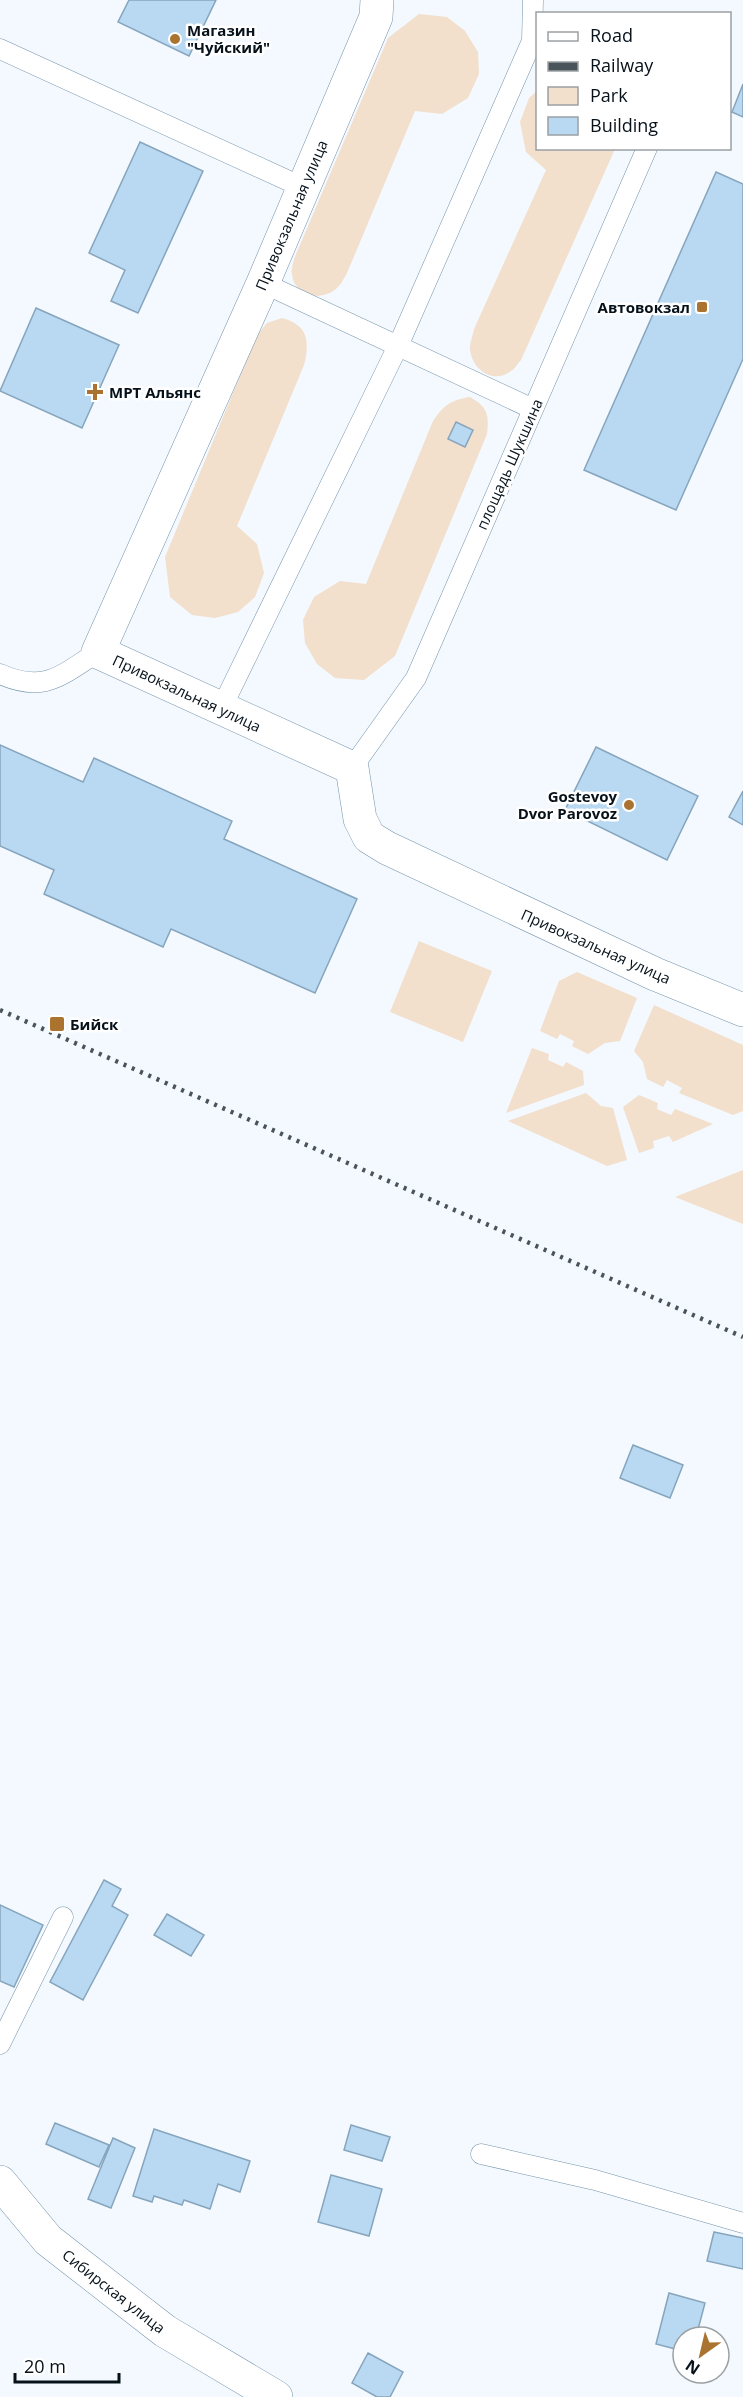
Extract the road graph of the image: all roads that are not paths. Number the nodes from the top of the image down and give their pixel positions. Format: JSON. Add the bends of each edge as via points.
{"nodes":[{"id":1,"x":377,"y":0,"type":"edge"},
{"id":2,"x":533,"y":0,"type":"edge"},
{"id":3,"x":535,"y":42,"type":"edge"},
{"id":4,"x":0,"y":50,"type":"edge"},
{"id":5,"x":645,"y":150,"type":"edge"},
{"id":6,"x":302,"y":187,"type":"junction"},
{"id":7,"x":262,"y":283,"type":"junction"},
{"id":8,"x":398,"y":346,"type":"junction"},
{"id":9,"x":533,"y":409,"type":"junction"},
{"id":10,"x":98,"y":652,"type":"junction"},
{"id":11,"x":0,"y":674,"type":"edge"},
{"id":12,"x":221,"y":709,"type":"junction"},
{"id":13,"x":352,"y":768,"type":"junction"},
{"id":14,"x":743,"y":1010,"type":"edge"},
{"id":15,"x":63,"y":1917,"type":"dead end"},
{"id":16,"x":0,"y":2044,"type":"edge"},
{"id":17,"x":481,"y":2154,"type":"dead end"},
{"id":18,"x":0,"y":2182,"type":"edge"},
{"id":19,"x":743,"y":2223,"type":"edge"},
{"id":20,"x":276,"y":2397,"type":"edge"}],
"edges":[{"from":1,"to":6,"type":"street","name":"Привокзальная улица","via":[[376,17]]},
{"from":2,"to":3,"type":"lane"},
{"from":3,"to":8,"type":"lane"},
{"from":4,"to":6,"type":"lane"},
{"from":5,"to":9,"type":"lane","name":"площадь Шукшина"},
{"from":6,"to":7,"type":"street","name":"Привокзальная улица"},
{"from":7,"to":8,"type":"lane"},
{"from":7,"to":10,"type":"street","name":"Привокзальная улица"},
{"from":8,"to":9,"type":"lane"},
{"from":8,"to":12,"type":"lane"},
{"from":9,"to":13,"type":"lane","name":"площадь Шукшина","via":[[416,678]]},
{"from":10,"to":11,"type":"lane","via":[[42,683],[18,682]]},
{"from":10,"to":12,"type":"street","name":"Привокзальная улица"},
{"from":12,"to":13,"type":"street","name":"Привокзальная улица"},
{"from":13,"to":14,"type":"street","name":"Привокзальная улица","via":[[360,819],[369,837],[655,974]]},
{"from":15,"to":16,"type":"lane"},
{"from":17,"to":19,"type":"lane","via":[[595,2180]]},
{"from":18,"to":20,"type":"street","name":"Сибирская улица","via":[[48,2240],[165,2331]]}]}
